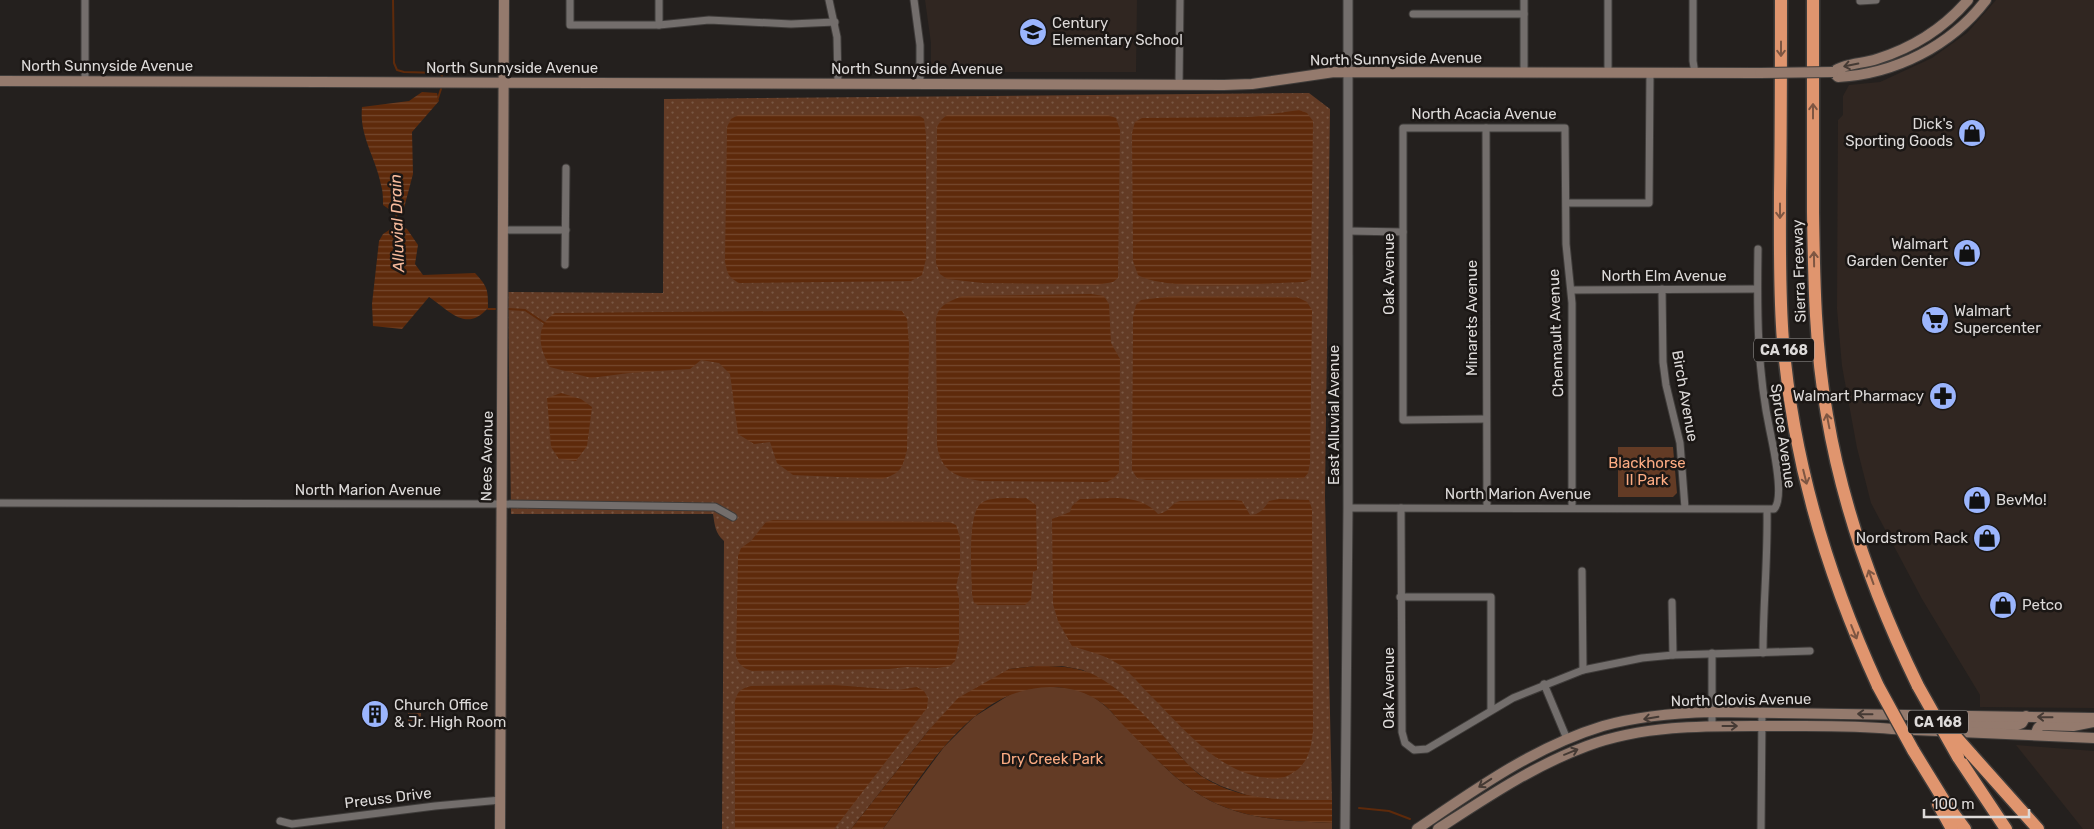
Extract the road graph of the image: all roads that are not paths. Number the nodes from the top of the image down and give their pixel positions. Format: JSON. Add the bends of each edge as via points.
{"nodes":[{"id":1,"x":85,"y":0,"type":"edge"},
{"id":2,"x":504,"y":0,"type":"edge"},
{"id":3,"x":570,"y":0,"type":"edge"},
{"id":4,"x":659,"y":0,"type":"edge"},
{"id":5,"x":829,"y":0,"type":"edge"},
{"id":6,"x":914,"y":0,"type":"edge"},
{"id":7,"x":1180,"y":0,"type":"edge"},
{"id":8,"x":1348,"y":0,"type":"edge"},
{"id":9,"x":1524,"y":0,"type":"edge"},
{"id":10,"x":1608,"y":0,"type":"edge"},
{"id":11,"x":1693,"y":0,"type":"edge"},
{"id":12,"x":1780,"y":0,"type":"edge"},
{"id":13,"x":1813,"y":0,"type":"edge"},
{"id":14,"x":1876,"y":0,"type":"edge"},
{"id":15,"x":1968,"y":0,"type":"edge"},
{"id":16,"x":1978,"y":0,"type":"edge"},
{"id":17,"x":1986,"y":0,"type":"edge"},
{"id":18,"x":1860,"y":1,"type":"edge"},
{"id":19,"x":1413,"y":14,"type":"dead end"},
{"id":20,"x":1524,"y":14,"type":"junction"},
{"id":21,"x":835,"y":22,"type":"junction"},
{"id":22,"x":659,"y":24,"type":"junction"},
{"id":23,"x":1944,"y":24,"type":"junction"},
{"id":24,"x":1924,"y":53,"type":"junction"},
{"id":25,"x":1348,"y":72,"type":"junction"},
{"id":26,"x":1524,"y":72,"type":"junction"},
{"id":27,"x":1833,"y":72,"type":"junction"},
{"id":28,"x":1608,"y":73,"type":"junction"},
{"id":29,"x":1650,"y":73,"type":"junction"},
{"id":30,"x":1696,"y":73,"type":"junction"},
{"id":31,"x":1866,"y":75,"type":"junction"},
{"id":32,"x":0,"y":81,"type":"edge"},
{"id":33,"x":85,"y":81,"type":"junction"},
{"id":34,"x":504,"y":83,"type":"junction"},
{"id":35,"x":838,"y":84,"type":"junction"},
{"id":36,"x":920,"y":84,"type":"junction"},
{"id":37,"x":1179,"y":85,"type":"junction"},
{"id":38,"x":1403,"y":128,"type":"joint"},
{"id":39,"x":1486,"y":128,"type":"junction"},
{"id":40,"x":1566,"y":128,"type":"joint"},
{"id":41,"x":566,"y":168,"type":"dead end"},
{"id":42,"x":1567,"y":203,"type":"junction"},
{"id":43,"x":504,"y":230,"type":"junction"},
{"id":44,"x":566,"y":230,"type":"junction"},
{"id":45,"x":1348,"y":231,"type":"junction"},
{"id":46,"x":1403,"y":232,"type":"junction"},
{"id":47,"x":1758,"y":249,"type":"dead end"},
{"id":48,"x":565,"y":266,"type":"dead end"},
{"id":49,"x":1662,"y":289,"type":"junction"},
{"id":50,"x":1572,"y":290,"type":"junction"},
{"id":51,"x":1757,"y":290,"type":"junction"},
{"id":52,"x":1486,"y":419,"type":"junction"},
{"id":53,"x":0,"y":503,"type":"edge"},
{"id":54,"x":501,"y":504,"type":"junction"},
{"id":55,"x":1776,"y":507,"type":"joint"},
{"id":56,"x":1348,"y":508,"type":"junction"},
{"id":57,"x":1401,"y":508,"type":"junction"},
{"id":58,"x":1487,"y":508,"type":"junction"},
{"id":59,"x":1572,"y":508,"type":"junction"},
{"id":60,"x":1685,"y":508,"type":"junction"},
{"id":61,"x":1767,"y":510,"type":"junction"},
{"id":62,"x":733,"y":517,"type":"dead end"},
{"id":63,"x":1582,"y":571,"type":"dead end"},
{"id":64,"x":1400,"y":597,"type":"junction"},
{"id":65,"x":1672,"y":602,"type":"dead end"},
{"id":66,"x":1810,"y":651,"type":"dead end"},
{"id":67,"x":1712,"y":653,"type":"junction"},
{"id":68,"x":1763,"y":653,"type":"junction"},
{"id":69,"x":1672,"y":655,"type":"junction"},
{"id":70,"x":1583,"y":670,"type":"junction"},
{"id":71,"x":1544,"y":684,"type":"junction"},
{"id":72,"x":1491,"y":709,"type":"junction"},
{"id":73,"x":1931,"y":710,"type":"junction"},
{"id":74,"x":1712,"y":712,"type":"junction"},
{"id":75,"x":1762,"y":713,"type":"junction"},
{"id":76,"x":2026,"y":716,"type":"junction"},
{"id":77,"x":2094,"y":720,"type":"edge"},
{"id":78,"x":1712,"y":726,"type":"junction"},
{"id":79,"x":1762,"y":726,"type":"junction"},
{"id":80,"x":1939,"y":731,"type":"junction"},
{"id":81,"x":2035,"y":735,"type":"junction"},
{"id":82,"x":2094,"y":738,"type":"edge"},
{"id":83,"x":1567,"y":739,"type":"junction"},
{"id":84,"x":1913,"y":750,"type":"junction"},
{"id":85,"x":1506,"y":785,"type":"junction"},
{"id":86,"x":500,"y":800,"type":"junction"},
{"id":87,"x":280,"y":821,"type":"dead end"},
{"id":88,"x":500,"y":829,"type":"edge"},
{"id":89,"x":1345,"y":829,"type":"edge"},
{"id":90,"x":1417,"y":829,"type":"edge"},
{"id":91,"x":1438,"y":829,"type":"edge"},
{"id":92,"x":1761,"y":829,"type":"edge"},
{"id":93,"x":1952,"y":829,"type":"edge"},
{"id":94,"x":1965,"y":829,"type":"edge"},
{"id":95,"x":2006,"y":829,"type":"edge"},
{"id":96,"x":2038,"y":829,"type":"edge"}],
"edges":[{"from":1,"to":33,"type":"street"},
{"from":2,"to":34,"type":"main road","name":"Nees Avenue"},
{"from":3,"to":22,"type":"street","via":[[570,25]]},
{"from":4,"to":22,"type":"street"},
{"from":5,"to":21,"type":"street"},
{"from":6,"to":36,"type":"street","via":[[920,45]]},
{"from":7,"to":37,"type":"street"},
{"from":8,"to":25,"type":"street","name":"East Alluvial Avenue"},
{"from":9,"to":20,"type":"street"},
{"from":10,"to":28,"type":"street"},
{"from":11,"to":30,"type":"street","via":[[1693,61]]},
{"from":12,"to":84,"type":"highway","name":"Sierra Freeway","number":"CA 168","one_way":true,"bridge":true,"via":[[1780,285],[1790,398],[1801,460],[1826,556],[1878,686]]},
{"from":73,"to":13,"type":"highway","name":"Sierra Freeway","number":"CA 168","one_way":true,"bridge":true,"via":[[1877,596],[1858,541],[1826,414],[1814,293]]},
{"from":14,"to":18,"type":"street"},
{"from":15,"to":23,"type":"main road","name":"North Sunnyside Avenue"},
{"from":16,"to":24,"type":"main road"},
{"from":17,"to":24,"type":"main road","name":"North Sunnyside Avenue"},
{"from":19,"to":20,"type":"street"},
{"from":20,"to":26,"type":"street"},
{"from":21,"to":22,"type":"street","via":[[791,24],[709,20]]},
{"from":21,"to":35,"type":"street"},
{"from":23,"to":27,"type":"main road","name":"North Sunnyside Avenue","one_way":true,"via":[[1892,54]]},
{"from":23,"to":31,"type":"main road","via":[[1923,45],[1871,68]]},
{"from":24,"to":31,"type":"main road","name":"North Sunnyside Avenue","via":[[1892,68]]},
{"from":25,"to":26,"type":"main road","name":"North Sunnyside Avenue"},
{"from":25,"to":37,"type":"main road","name":"North Sunnyside Avenue","via":[[1238,85]]},
{"from":25,"to":45,"type":"street","name":"East Alluvial Avenue"},
{"from":26,"to":28,"type":"main road","name":"North Sunnyside Avenue"},
{"from":27,"to":30,"type":"main road","name":"North Sunnyside Avenue","bridge":true},
{"from":27,"to":31,"type":"main road","name":"North Sunnyside Avenue","via":[[1838,77]]},
{"from":28,"to":29,"type":"main road","name":"North Sunnyside Avenue"},
{"from":29,"to":30,"type":"main road","name":"North Sunnyside Avenue"},
{"from":29,"to":42,"type":"street","via":[[1649,203]]},
{"from":32,"to":33,"type":"main road","name":"North Sunnyside Avenue"},
{"from":33,"to":34,"type":"main road","name":"North Sunnyside Avenue"},
{"from":34,"to":35,"type":"main road","name":"North Sunnyside Avenue"},
{"from":34,"to":43,"type":"main road","name":"Nees Avenue"},
{"from":35,"to":36,"type":"main road","name":"North Sunnyside Avenue"},
{"from":36,"to":37,"type":"main road","name":"North Sunnyside Avenue"},
{"from":38,"to":39,"type":"street","name":"North Acacia Avenue"},
{"from":38,"to":46,"type":"street","name":"Oak Avenue"},
{"from":39,"to":40,"type":"street","name":"North Acacia Avenue"},
{"from":39,"to":52,"type":"street","name":"Minarets Avenue"},
{"from":40,"to":42,"type":"street","name":"Chennault Avenue"},
{"from":41,"to":44,"type":"street"},
{"from":42,"to":50,"type":"street","name":"Chennault Avenue","via":[[1566,244]]},
{"from":43,"to":44,"type":"street"},
{"from":43,"to":54,"type":"main road","name":"Nees Avenue"},
{"from":44,"to":48,"type":"street"},
{"from":45,"to":46,"type":"street"},
{"from":45,"to":56,"type":"street","name":"East Alluvial Avenue"},
{"from":46,"to":52,"type":"street","name":"Oak Avenue","via":[[1403,420]]},
{"from":47,"to":51,"type":"street","name":"Spruce Avenue"},
{"from":49,"to":50,"type":"street","name":"North Elm Avenue"},
{"from":49,"to":51,"type":"street","name":"North Elm Avenue"},
{"from":49,"to":60,"type":"street","name":"Birch Avenue","via":[[1663,362],[1680,443]]},
{"from":50,"to":59,"type":"street","name":"Chennault Avenue"},
{"from":51,"to":55,"type":"street","name":"Spruce Avenue","via":[[1759,351],[1777,475]]},
{"from":52,"to":58,"type":"street","name":"Minarets Avenue"},
{"from":53,"to":54,"type":"street","name":"North Marion Avenue"},
{"from":54,"to":62,"type":"street","name":"North Marion Avenue","via":[[715,507]]},
{"from":54,"to":86,"type":"main road","name":"Nees Avenue"},
{"from":55,"to":61,"type":"street","name":"North Marion Avenue"},
{"from":56,"to":57,"type":"street","name":"North Marion Avenue"},
{"from":56,"to":89,"type":"street","name":"East Alluvial Avenue"},
{"from":57,"to":58,"type":"street","name":"North Marion Avenue"},
{"from":57,"to":64,"type":"street","name":"Oak Avenue"},
{"from":58,"to":59,"type":"street","name":"North Marion Avenue"},
{"from":59,"to":60,"type":"street","name":"North Marion Avenue"},
{"from":60,"to":61,"type":"street","name":"North Marion Avenue"},
{"from":61,"to":68,"type":"street"},
{"from":63,"to":70,"type":"street"},
{"from":64,"to":72,"type":"street","via":[[1491,597]]},
{"from":64,"to":72,"type":"street","name":"Oak Avenue","via":[[1402,732],[1405,743],[1414,750],[1427,749]]},
{"from":65,"to":69,"type":"street"},
{"from":66,"to":68,"type":"street"},
{"from":67,"to":68,"type":"street"},
{"from":67,"to":69,"type":"street"},
{"from":67,"to":74,"type":"street"},
{"from":69,"to":70,"type":"street"},
{"from":70,"to":71,"type":"street"},
{"from":71,"to":72,"type":"street"},
{"from":71,"to":83,"type":"street"},
{"from":73,"to":95,"type":"highway","name":"Sierra Freeway","number":"CA 168","bridge":true,"via":[[1958,758]]},
{"from":73,"to":96,"type":"highway","bridge":true},
{"from":74,"to":75,"type":"main road","name":"North Clovis Avenue"},
{"from":74,"to":78,"type":"street"},
{"from":74,"to":83,"type":"main road","name":"North Clovis Avenue","one_way":true,"via":[[1630,721]]},
{"from":76,"to":75,"type":"main road","name":"North Clovis Avenue","one_way":true},
{"from":75,"to":79,"type":"street"},
{"from":77,"to":76,"type":"main road","name":"North Clovis Avenue","one_way":true},
{"from":76,"to":80,"type":"main road","via":[[2022,723],[2017,724],[1974,724]]},
{"from":77,"to":81,"type":"main road","via":[[2074,726],[2042,726]]},
{"from":78,"to":79,"type":"main road","name":"North Clovis Avenue","one_way":true},
{"from":85,"to":78,"type":"main road","name":"North Clovis Avenue","one_way":true,"via":[[1544,764],[1609,739],[1657,730]]},
{"from":79,"to":80,"type":"main road","name":"North Clovis Avenue","via":[[1863,726]]},
{"from":79,"to":92,"type":"street"},
{"from":80,"to":81,"type":"main road","name":"North Clovis Avenue"},
{"from":81,"to":82,"type":"main road","name":"North Clovis Avenue"},
{"from":83,"to":85,"type":"main road","via":[[1552,752],[1512,773]]},
{"from":83,"to":90,"type":"main road","name":"North Clovis Avenue","one_way":true,"via":[[1506,770]]},
{"from":84,"to":93,"type":"highway","via":[[1923,779]]},
{"from":84,"to":94,"type":"highway","name":"Sierra Freeway","number":"CA 168"},
{"from":85,"to":91,"type":"main road","name":"North Clovis Avenue"},
{"from":86,"to":87,"type":"street","name":"Preuss Drive","via":[[292,824]]},
{"from":86,"to":88,"type":"main road","name":"Nees Avenue"}]}
